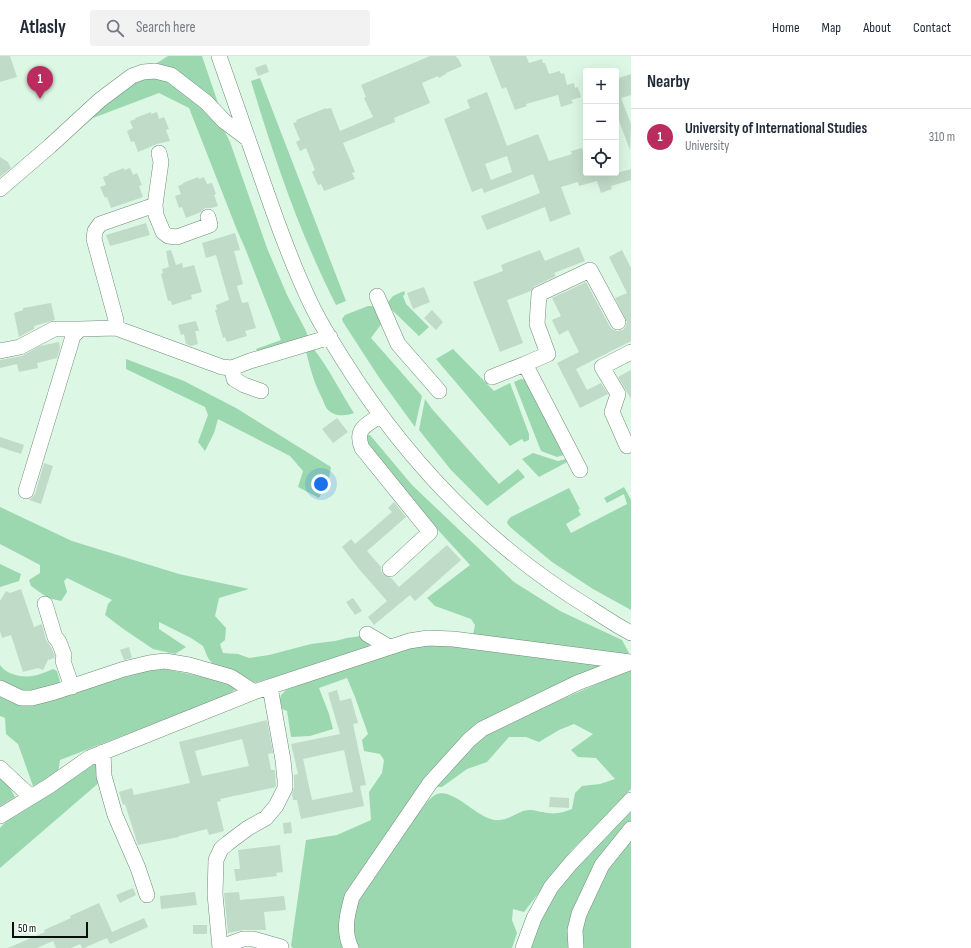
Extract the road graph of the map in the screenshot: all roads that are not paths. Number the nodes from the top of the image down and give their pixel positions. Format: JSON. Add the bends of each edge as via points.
{"nodes":[{"id":1,"x":220,"y":56,"type":"edge"},
{"id":2,"x":248,"y":139,"type":"junction"},
{"id":3,"x":158,"y":153,"type":"dead end"},
{"id":4,"x":0,"y":189,"type":"edge"},
{"id":5,"x":155,"y":205,"type":"junction"},
{"id":6,"x":208,"y":217,"type":"dead end"},
{"id":7,"x":377,"y":296,"type":"dead end"},
{"id":8,"x":618,"y":322,"type":"dead end"},
{"id":9,"x":116,"y":328,"type":"junction"},
{"id":10,"x":80,"y":329,"type":"junction"},
{"id":11,"x":330,"y":337,"type":"junction"},
{"id":12,"x":0,"y":351,"type":"edge"},
{"id":13,"x":631,"y":352,"type":"edge"},
{"id":14,"x":525,"y":364,"type":"junction"},
{"id":15,"x":232,"y":368,"type":"junction"},
{"id":16,"x":492,"y":377,"type":"dead end"},
{"id":17,"x":261,"y":390,"type":"dead end"},
{"id":18,"x":439,"y":391,"type":"dead end"},
{"id":19,"x":380,"y":415,"type":"junction"},
{"id":20,"x":627,"y":446,"type":"dead end"},
{"id":21,"x":580,"y":470,"type":"dead end"},
{"id":22,"x":26,"y":491,"type":"dead end"},
{"id":23,"x":390,"y":569,"type":"dead end"},
{"id":24,"x":45,"y":604,"type":"dead end"},
{"id":25,"x":631,"y":633,"type":"edge"},
{"id":26,"x":367,"y":634,"type":"dead end"},
{"id":27,"x":389,"y":647,"type":"junction"},
{"id":28,"x":631,"y":662,"type":"edge"},
{"id":29,"x":72,"y":687,"type":"junction"},
{"id":30,"x":270,"y":687,"type":"junction"},
{"id":31,"x":0,"y":688,"type":"edge"},
{"id":32,"x":254,"y":692,"type":"junction"},
{"id":33,"x":103,"y":752,"type":"junction"},
{"id":34,"x":0,"y":768,"type":"edge"},
{"id":35,"x":31,"y":796,"type":"junction"},
{"id":36,"x":631,"y":800,"type":"edge"},
{"id":37,"x":0,"y":816,"type":"edge"},
{"id":38,"x":631,"y":829,"type":"edge"},
{"id":39,"x":147,"y":895,"type":"dead end"},
{"id":40,"x":221,"y":947,"type":"edge"},
{"id":41,"x":281,"y":947,"type":"dead end"},
{"id":42,"x":351,"y":948,"type":"edge"},
{"id":43,"x":523,"y":948,"type":"edge"},
{"id":44,"x":576,"y":948,"type":"edge"}],
"edges":[{"from":1,"to":2,"type":"street"},
{"from":2,"to":4,"type":"street","via":[[171,74],[143,72],[132,76],[100,100]]},
{"from":2,"to":11,"type":"street","via":[[289,255],[311,305]]},
{"from":3,"to":5,"type":"street","via":[[161,162]]},
{"from":5,"to":6,"type":"street","via":[[163,232],[168,236],[177,237],[210,224]]},
{"from":5,"to":9,"type":"street","via":[[100,224],[95,231],[94,239]]},
{"from":7,"to":18,"type":"street","via":[[398,344]]},
{"from":8,"to":14,"type":"street","via":[[590,270],[539,294],[537,324],[548,354]]},
{"from":9,"to":10,"type":"street"},
{"from":9,"to":15,"type":"street","via":[[222,367]]},
{"from":10,"to":12,"type":"street","via":[[54,329],[20,347]]},
{"from":10,"to":22,"type":"street","via":[[73,336]]},
{"from":11,"to":15,"type":"street"},
{"from":11,"to":19,"type":"street"},
{"from":13,"to":20,"type":"street","via":[[602,367],[618,394],[612,412]]},
{"from":14,"to":16,"type":"street"},
{"from":14,"to":21,"type":"street"},
{"from":15,"to":17,"type":"street","via":[[234,379]]},
{"from":19,"to":23,"type":"street","via":[[360,432],[362,448],[430,532]]},
{"from":19,"to":25,"type":"street","via":[[417,462],[500,544],[568,595]]},
{"from":24,"to":29,"type":"street","via":[[55,637],[64,655],[63,661]]},
{"from":26,"to":27,"type":"street"},
{"from":27,"to":28,"type":"street","via":[[428,638],[453,639]]},
{"from":27,"to":30,"type":"street"},
{"from":28,"to":42,"type":"street","via":[[576,683],[482,730],[469,740],[430,783],[352,897],[346,929]]},
{"from":29,"to":31,"type":"street","via":[[32,698],[21,698]]},
{"from":29,"to":32,"type":"street","via":[[149,662],[164,661],[231,677]]},
{"from":30,"to":32,"type":"street"},
{"from":30,"to":40,"type":"street","via":[[283,760],[285,788],[276,806],[266,818],[228,843],[221,849],[216,860],[215,894]]},
{"from":32,"to":33,"type":"street"},
{"from":33,"to":35,"type":"street","via":[[89,758]]},
{"from":33,"to":39,"type":"street","via":[[104,776],[115,815]]},
{"from":34,"to":35,"type":"street"},
{"from":35,"to":37,"type":"street"},
{"from":36,"to":43,"type":"street","via":[[551,887],[534,918]]},
{"from":38,"to":44,"type":"street","via":[[602,865],[579,914],[575,930]]},
{"from":40,"to":41,"type":"street","via":[[242,939],[253,939]]}]}
